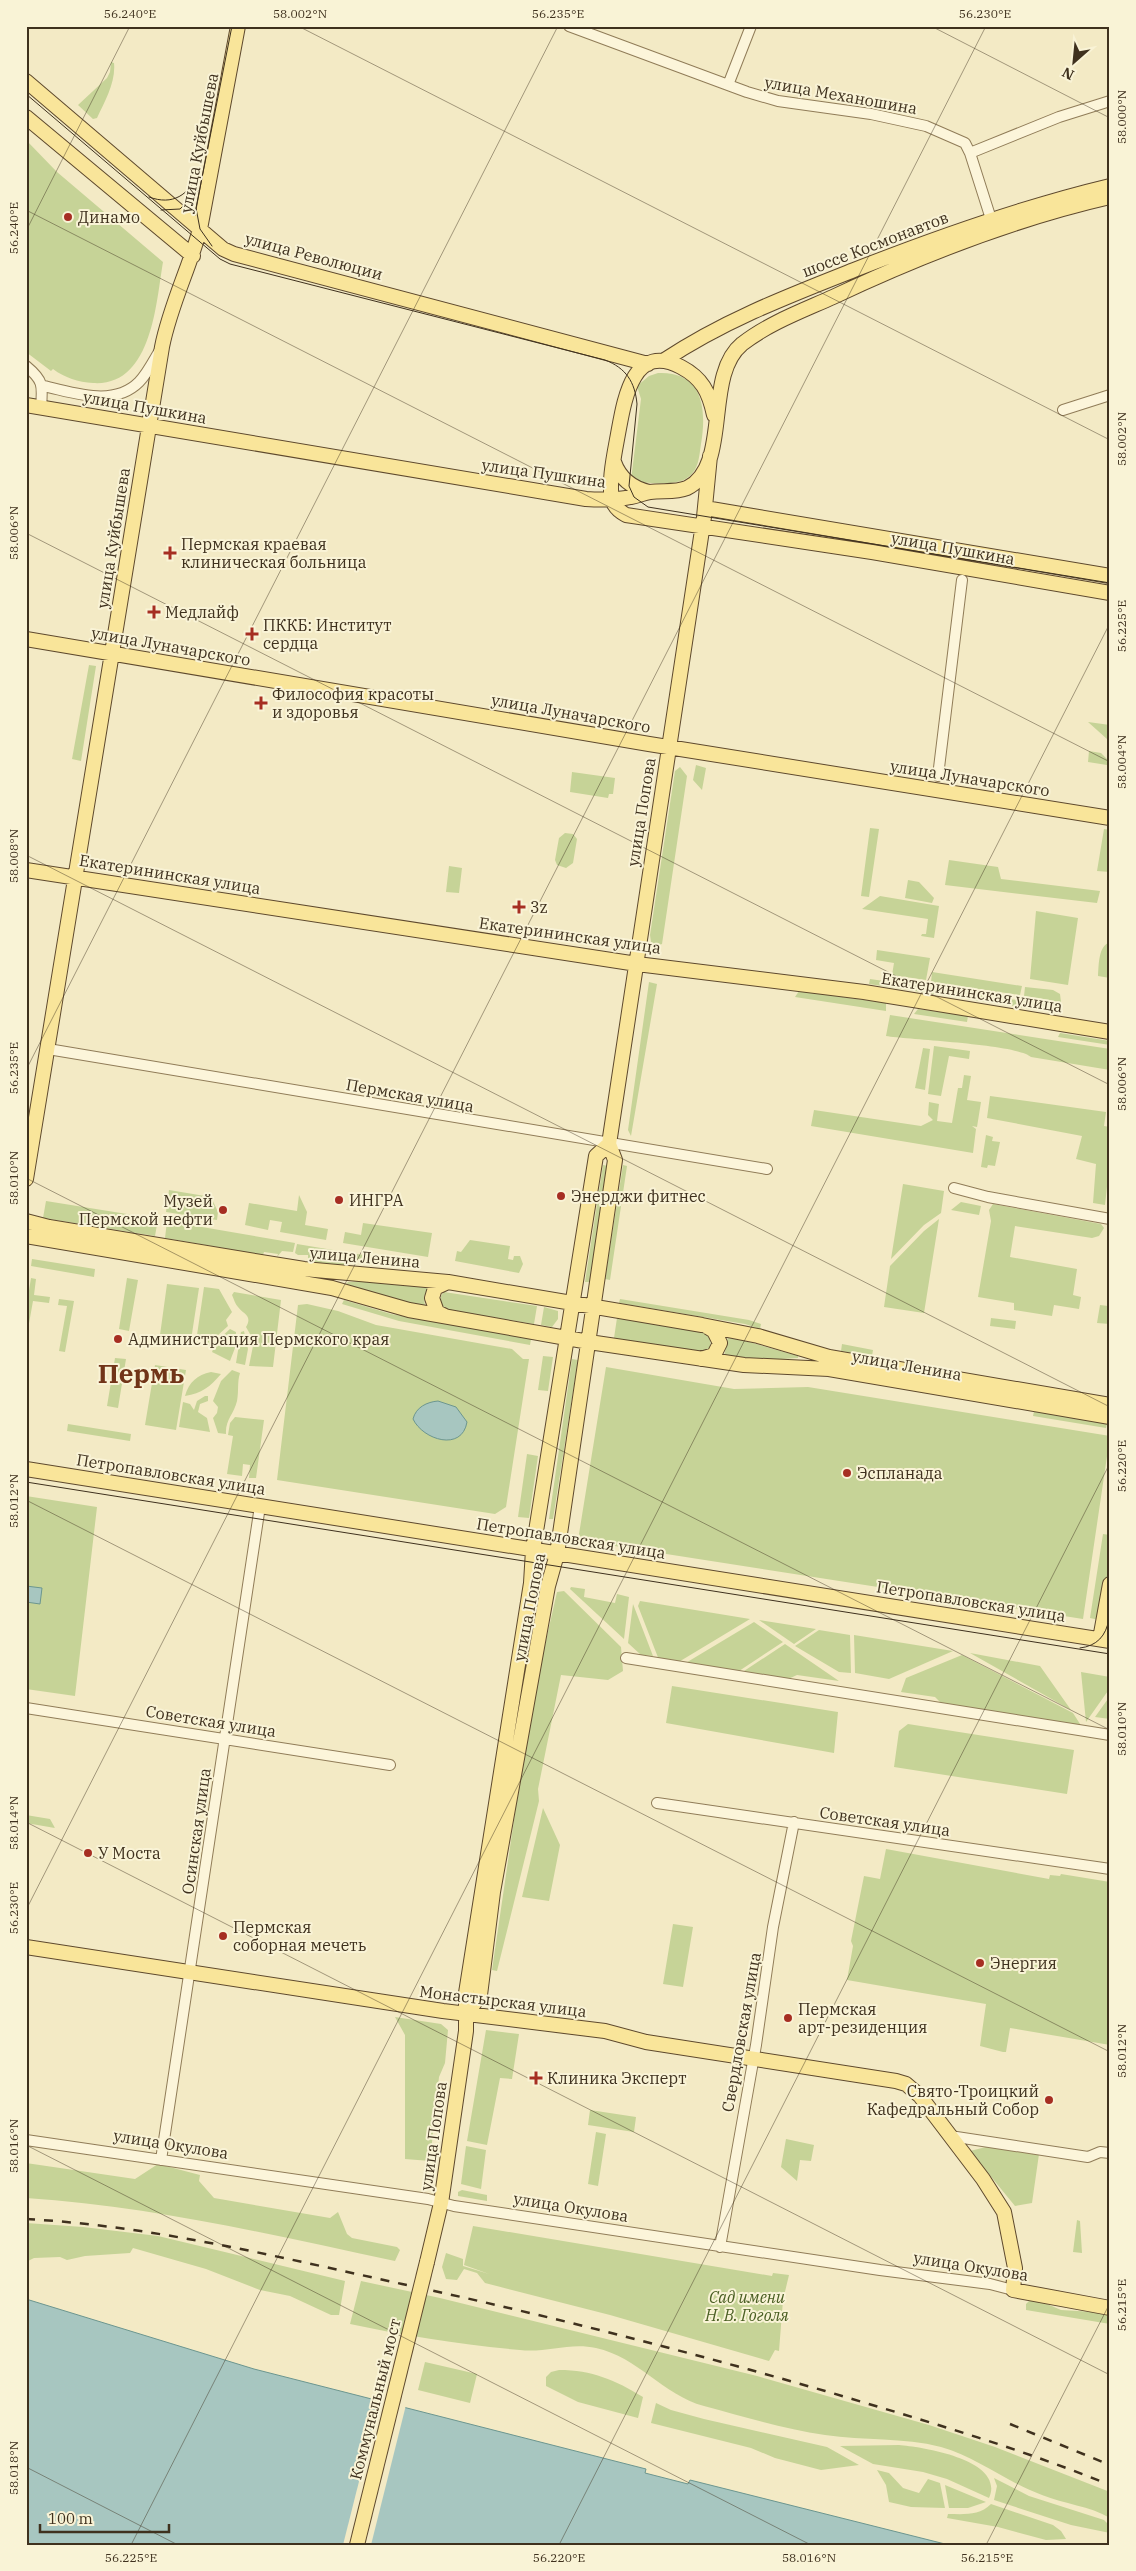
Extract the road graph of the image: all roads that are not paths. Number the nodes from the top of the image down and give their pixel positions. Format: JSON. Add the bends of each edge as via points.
{"nodes":[{"id":1,"x":238,"y":26,"type":"edge"},
{"id":2,"x":569,"y":26,"type":"edge"},
{"id":3,"x":750,"y":26,"type":"edge"},
{"id":4,"x":26,"y":80,"type":"edge"},
{"id":5,"x":728,"y":85,"type":"junction"},
{"id":6,"x":1110,"y":101,"type":"edge"},
{"id":7,"x":26,"y":117,"type":"edge"},
{"id":8,"x":970,"y":153,"type":"junction"},
{"id":9,"x":1110,"y":186,"type":"edge"},
{"id":10,"x":1110,"y":197,"type":"edge"},
{"id":11,"x":991,"y":219,"type":"junction"},
{"id":12,"x":200,"y":229,"type":"junction"},
{"id":13,"x":193,"y":256,"type":"junction"},
{"id":14,"x":162,"y":347,"type":"junction"},
{"id":15,"x":663,"y":361,"type":"junction"},
{"id":16,"x":648,"y":364,"type":"junction"},
{"id":17,"x":26,"y":366,"type":"edge"},
{"id":18,"x":43,"y":386,"type":"junction"},
{"id":19,"x":1110,"y":395,"type":"edge"},
{"id":20,"x":26,"y":406,"type":"edge"},
{"id":21,"x":41,"y":407,"type":"junction"},
{"id":22,"x":1063,"y":410,"type":"dead end"},
{"id":23,"x":716,"y":420,"type":"junction"},
{"id":24,"x":149,"y":425,"type":"junction"},
{"id":25,"x":710,"y":456,"type":"junction"},
{"id":26,"x":613,"y":459,"type":"junction"},
{"id":27,"x":649,"y":492,"type":"junction"},
{"id":28,"x":612,"y":500,"type":"junction"},
{"id":29,"x":705,"y":508,"type":"junction"},
{"id":30,"x":703,"y":528,"type":"junction"},
{"id":31,"x":1110,"y":576,"type":"edge"},
{"id":32,"x":962,"y":580,"type":"dead end"},
{"id":33,"x":1110,"y":593,"type":"edge"},
{"id":34,"x":26,"y":639,"type":"edge"},
{"id":35,"x":112,"y":653,"type":"junction"},
{"id":36,"x":669,"y":747,"type":"junction"},
{"id":37,"x":938,"y":776,"type":"dead end"},
{"id":38,"x":1110,"y":818,"type":"edge"},
{"id":39,"x":26,"y":870,"type":"edge"},
{"id":40,"x":76,"y":878,"type":"junction"},
{"id":41,"x":637,"y":964,"type":"junction"},
{"id":42,"x":1110,"y":1032,"type":"edge"},
{"id":43,"x":48,"y":1049,"type":"junction"},
{"id":44,"x":609,"y":1144,"type":"junction"},
{"id":45,"x":767,"y":1169,"type":"dead end"},
{"id":46,"x":26,"y":1179,"type":"edge"},
{"id":47,"x":954,"y":1188,"type":"dead end"},
{"id":48,"x":1110,"y":1219,"type":"edge"},
{"id":49,"x":26,"y":1221,"type":"edge"},
{"id":50,"x":26,"y":1236,"type":"edge"},
{"id":51,"x":448,"y":1282,"type":"junction"},
{"id":52,"x":572,"y":1304,"type":"junction"},
{"id":53,"x":593,"y":1307,"type":"junction"},
{"id":54,"x":445,"y":1316,"type":"junction"},
{"id":55,"x":702,"y":1325,"type":"junction"},
{"id":56,"x":566,"y":1338,"type":"junction"},
{"id":57,"x":590,"y":1342,"type":"junction"},
{"id":58,"x":698,"y":1359,"type":"junction"},
{"id":59,"x":1110,"y":1405,"type":"edge"},
{"id":60,"x":1110,"y":1417,"type":"edge"},
{"id":61,"x":26,"y":1469,"type":"edge"},
{"id":62,"x":260,"y":1506,"type":"junction"},
{"id":63,"x":533,"y":1550,"type":"junction"},
{"id":64,"x":557,"y":1554,"type":"junction"},
{"id":65,"x":1110,"y":1584,"type":"edge"},
{"id":66,"x":1105,"y":1640,"type":"edge"},
{"id":67,"x":626,"y":1658,"type":"dead end"},
{"id":68,"x":26,"y":1708,"type":"edge"},
{"id":69,"x":1110,"y":1735,"type":"edge"},
{"id":70,"x":225,"y":1738,"type":"junction"},
{"id":71,"x":390,"y":1765,"type":"dead end"},
{"id":72,"x":657,"y":1803,"type":"dead end"},
{"id":73,"x":794,"y":1822,"type":"junction"},
{"id":74,"x":1110,"y":1869,"type":"edge"},
{"id":75,"x":26,"y":1947,"type":"edge"},
{"id":76,"x":190,"y":1973,"type":"junction"},
{"id":77,"x":467,"y":2014,"type":"junction"},
{"id":78,"x":752,"y":2058,"type":"junction"},
{"id":79,"x":950,"y":2136,"type":"junction"},
{"id":80,"x":26,"y":2140,"type":"edge"},
{"id":81,"x":1110,"y":2153,"type":"edge"},
{"id":82,"x":161,"y":2160,"type":"junction"},
{"id":83,"x":441,"y":2203,"type":"junction"},
{"id":84,"x":720,"y":2247,"type":"junction"},
{"id":85,"x":427,"y":2262,"type":"joint"},
{"id":86,"x":1013,"y":2290,"type":"junction"},
{"id":87,"x":1110,"y":2308,"type":"edge"},
{"id":88,"x":357,"y":2545,"type":"edge"}],
"edges":[{"from":1,"to":12,"type":"main road","name":"улица Куйбышева"},
{"from":2,"to":5,"type":"street","name":"улица Механошина"},
{"from":3,"to":5,"type":"street"},
{"from":4,"to":12,"type":"main road","name":"улица Революции"},
{"from":5,"to":8,"type":"street","name":"улица Механошина","via":[[778,101],[904,119],[965,143]]},
{"from":6,"to":8,"type":"street","via":[[1059,117]]},
{"from":7,"to":13,"type":"main road"},
{"from":8,"to":11,"type":"street"},
{"from":9,"to":11,"type":"main road","name":"шоссе Космонавтов"},
{"from":10,"to":23,"type":"main road","name":"шоссе Космонавтов","via":[[982,233],[767,327],[741,345],[729,363]]},
{"from":11,"to":15,"type":"main road","name":"шоссе Космонавтов","via":[[780,299],[718,327]]},
{"from":12,"to":13,"type":"main road","name":"улица Куйбышева"},
{"from":12,"to":16,"type":"main road","name":"улица Революции","via":[[234,254]]},
{"from":13,"to":14,"type":"main road","name":"улица Куйбышева","via":[[170,314]]},
{"from":14,"to":18,"type":"street","via":[[140,382],[118,394],[81,395]]},
{"from":14,"to":24,"type":"main road","name":"улица Куйбышева"},
{"from":15,"to":16,"type":"main road"},
{"from":15,"to":23,"type":"main road","via":[[694,374],[706,388]]},
{"from":16,"to":26,"type":"main road","via":[[639,370],[629,385]]},
{"from":17,"to":18,"type":"street","via":[[38,376]]},
{"from":18,"to":21,"type":"street"},
{"from":19,"to":22,"type":"street"},
{"from":20,"to":21,"type":"main road","name":"улица Пушкина"},
{"from":21,"to":24,"type":"main road","name":"улица Пушкина"},
{"from":23,"to":25,"type":"main road"},
{"from":24,"to":28,"type":"main road","name":"улица Пушкина","via":[[569,496]]},
{"from":24,"to":35,"type":"main road","name":"улица Куйбышева"},
{"from":25,"to":27,"type":"main road","via":[[698,479],[688,487]]},
{"from":25,"to":29,"type":"main road","name":"улица Попова"},
{"from":26,"to":27,"type":"main road","via":[[616,469],[629,485]]},
{"from":26,"to":28,"type":"main road"},
{"from":27,"to":28,"type":"main road"},
{"from":28,"to":30,"type":"main road","name":"улица Пушкина","via":[[626,516]]},
{"from":29,"to":30,"type":"main road","name":"улица Попова"},
{"from":29,"to":31,"type":"main road","name":"улица Пушкина"},
{"from":30,"to":33,"type":"main road","name":"улица Пушкина","via":[[872,552]]},
{"from":30,"to":36,"type":"main road","name":"улица Попова"},
{"from":32,"to":37,"type":"street"},
{"from":34,"to":35,"type":"main road","name":"улица Луначарского"},
{"from":35,"to":36,"type":"main road","name":"улица Луначарского"},
{"from":35,"to":40,"type":"main road","name":"улица Куйбышева"},
{"from":36,"to":38,"type":"main road","name":"улица Луначарского"},
{"from":36,"to":41,"type":"main road","name":"улица Попова"},
{"from":39,"to":40,"type":"main road","name":"Екатерининская улица"},
{"from":40,"to":41,"type":"main road","name":"Екатерининская улица"},
{"from":40,"to":43,"type":"main road","name":"улица Куйбышева"},
{"from":41,"to":42,"type":"main road","name":"Екатерининская улица","via":[[864,992]]},
{"from":41,"to":44,"type":"main road","name":"улица Попова"},
{"from":43,"to":44,"type":"street","name":"Пермская улица"},
{"from":43,"to":46,"type":"main road","name":"улица Куйбышева"},
{"from":44,"to":45,"type":"street","name":"Пермская улица"},
{"from":44,"to":52,"type":"main road","name":"улица Попова","via":[[596,1156]]},
{"from":44,"to":53,"type":"main road","name":"улица Попова","via":[[615,1160]]},
{"from":47,"to":48,"type":"street"},
{"from":49,"to":51,"type":"main road","name":"улица Ленина","via":[[48,1228],[304,1269]]},
{"from":50,"to":54,"type":"main road","name":"улица Ленина","via":[[332,1288],[401,1308]]},
{"from":51,"to":52,"type":"main road","name":"улица Ленина"},
{"from":51,"to":54,"type":"main road","via":[[436,1288],[432,1298],[435,1309]]},
{"from":52,"to":53,"type":"main road","name":"улица Ленина"},
{"from":52,"to":56,"type":"main road","name":"улица Попова"},
{"from":53,"to":55,"type":"main road","name":"улица Ленина"},
{"from":53,"to":57,"type":"main road","name":"улица Попова"},
{"from":54,"to":56,"type":"main road","name":"улица Ленина"},
{"from":55,"to":58,"type":"main road","via":[[714,1331],[720,1343],[714,1355]]},
{"from":55,"to":59,"type":"main road","name":"улица Ленина","via":[[758,1336],[829,1358]]},
{"from":56,"to":57,"type":"main road","name":"улица Ленина"},
{"from":56,"to":63,"type":"main road","name":"улица Попова"},
{"from":57,"to":58,"type":"main road","name":"улица Ленина"},
{"from":57,"to":64,"type":"main road","name":"улица Попова"},
{"from":58,"to":60,"type":"main road","name":"улица Ленина","via":[[828,1369]]},
{"from":61,"to":62,"type":"main road","name":"Петропавловская улица"},
{"from":62,"to":63,"type":"main road","name":"Петропавловская улица"},
{"from":62,"to":70,"type":"street","name":"Осинская улица"},
{"from":63,"to":64,"type":"main road","name":"Петропавловская улица"},
{"from":63,"to":77,"type":"main road","name":"улица Попова","via":[[531,1583],[466,1993]]},
{"from":64,"to":66,"type":"main road","name":"Петропавловская улица"},
{"from":64,"to":77,"type":"main road","name":"улица Попова","via":[[548,1586],[493,1892],[480,1995]]},
{"from":65,"to":66,"type":"main road"},
{"from":67,"to":69,"type":"street"},
{"from":68,"to":70,"type":"street","name":"Советская улица"},
{"from":70,"to":71,"type":"street","name":"Советская улица"},
{"from":70,"to":76,"type":"street","name":"Осинская улица"},
{"from":72,"to":73,"type":"street","name":"Советская улица"},
{"from":73,"to":74,"type":"street","name":"Советская улица"},
{"from":73,"to":78,"type":"street","name":"Свердловская улица"},
{"from":75,"to":76,"type":"main road","name":"Монастырская улица"},
{"from":76,"to":77,"type":"main road","name":"Монастырская улица"},
{"from":76,"to":82,"type":"street","name":"Осинская улица"},
{"from":77,"to":78,"type":"main road","name":"Монастырская улица","via":[[605,2032],[646,2042]]},
{"from":77,"to":83,"type":"main road","name":"улица Попова"},
{"from":78,"to":79,"type":"main road","name":"Монастырская улица","via":[[906,2084],[920,2096]]},
{"from":78,"to":84,"type":"street","name":"Свердловская улица"},
{"from":79,"to":81,"type":"street","via":[[1088,2157],[1100,2152]]},
{"from":79,"to":86,"type":"main road","name":"Монастырская улица","via":[[1004,2212],[1015,2268]]},
{"from":80,"to":82,"type":"street","name":"улица Окулова"},
{"from":82,"to":83,"type":"street","name":"улица Окулова"},
{"from":83,"to":84,"type":"street","name":"улица Окулова"},
{"from":83,"to":85,"type":"main road","name":"улица Попова"},
{"from":84,"to":86,"type":"street","name":"улица Окулова","via":[[990,2284]]},
{"from":85,"to":88,"type":"main road","name":"Коммунальный мост","bridge":true},
{"from":86,"to":87,"type":"main road","name":"улица Окулова"}]}
